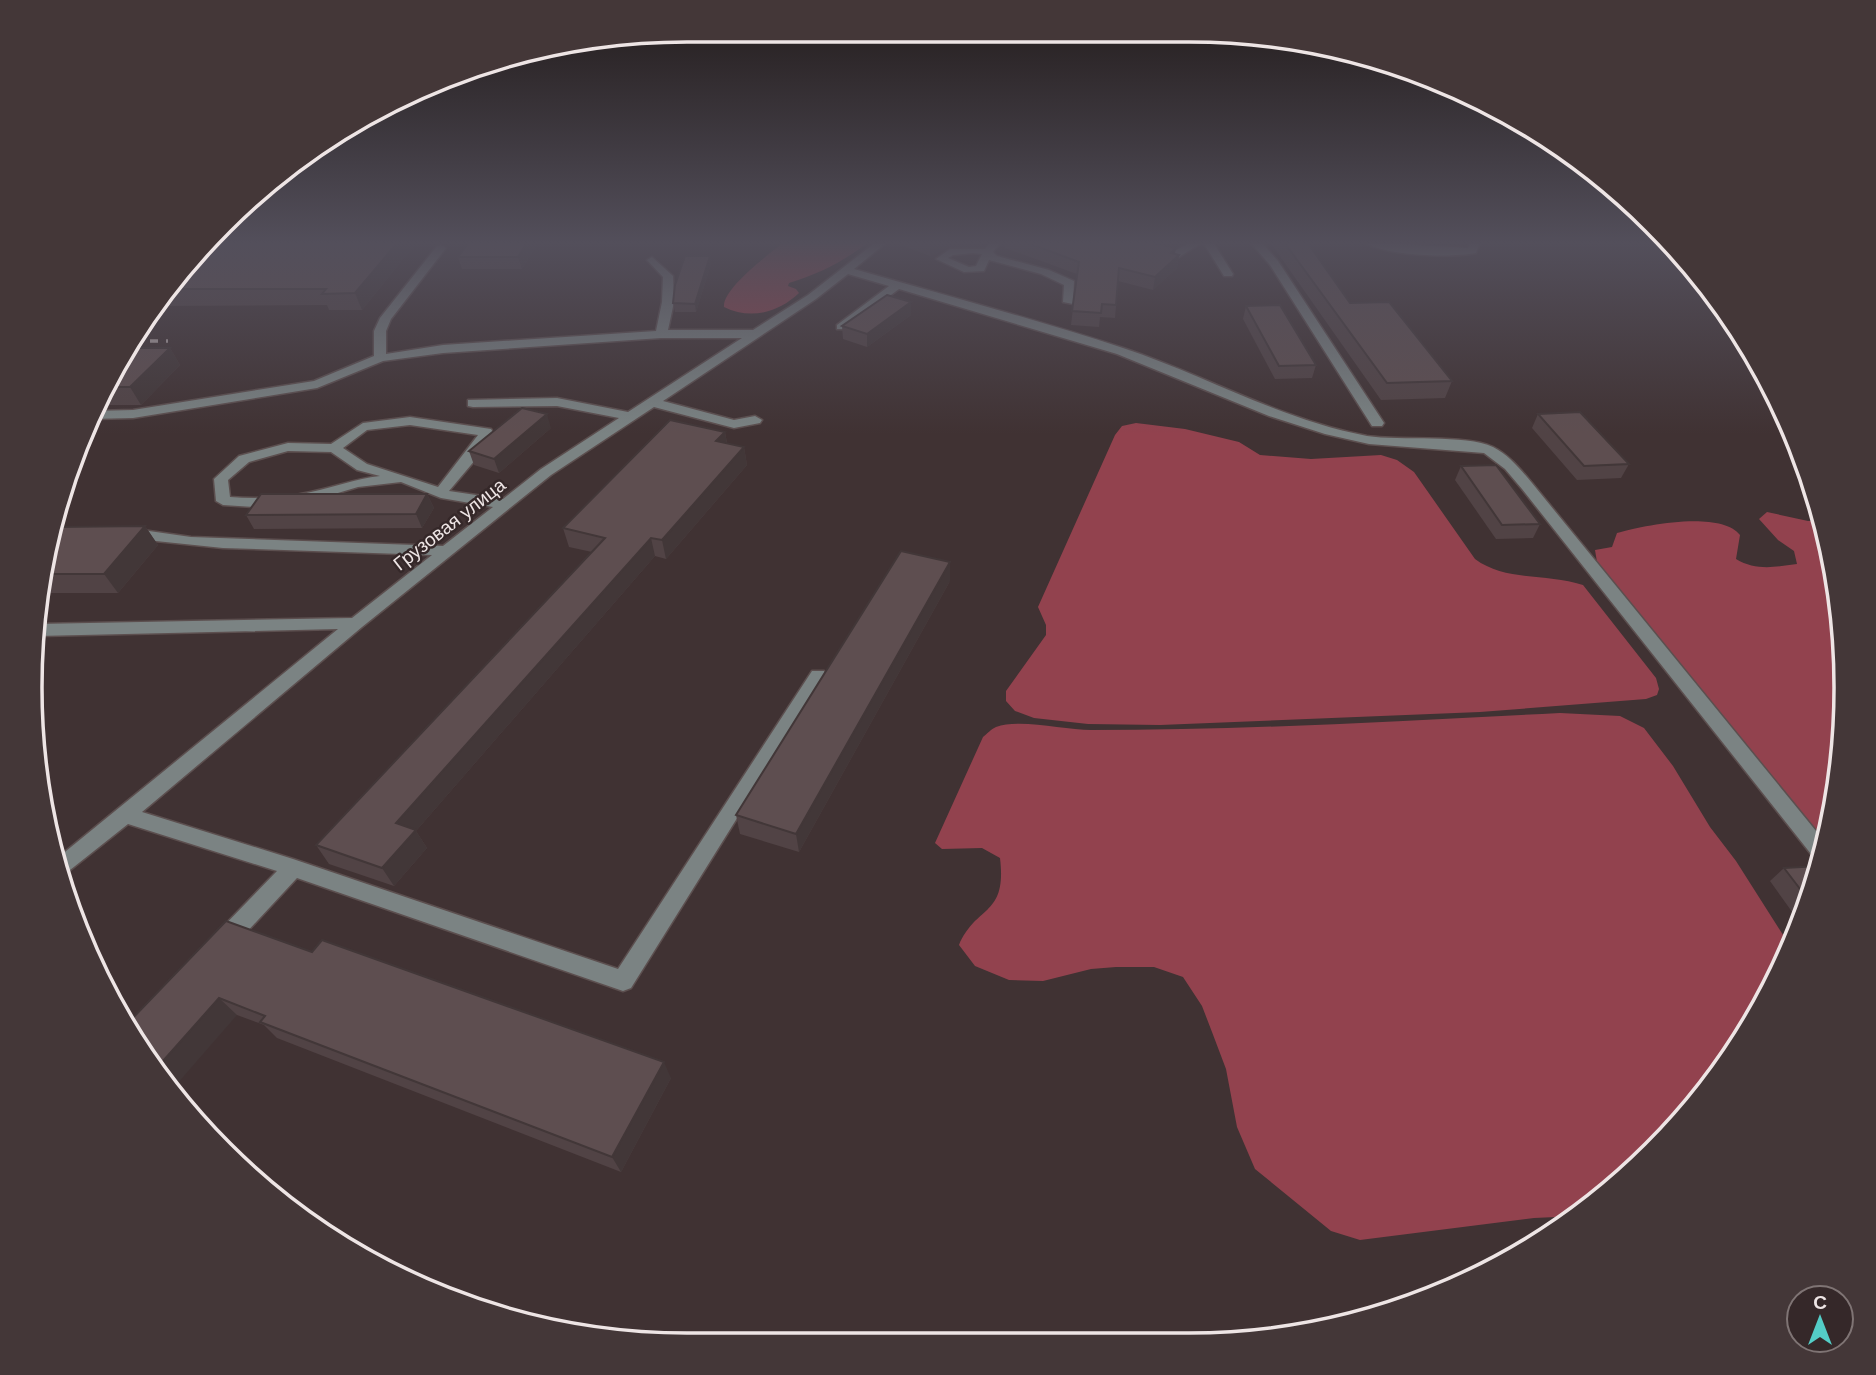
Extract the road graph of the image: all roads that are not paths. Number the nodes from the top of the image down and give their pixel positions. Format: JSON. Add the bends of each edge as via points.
{"nodes":[{"id":1,"x":395,"y":306,"type":"edge"},
{"id":2,"x":667,"y":306,"type":"edge"},
{"id":3,"x":798,"y":306,"type":"edge"},
{"id":4,"x":869,"y":306,"type":"edge"},
{"id":5,"x":969,"y":306,"type":"edge"},
{"id":6,"x":1302,"y":306,"type":"edge"},
{"id":7,"x":841,"y":327,"type":"edge"},
{"id":8,"x":661,"y":334,"type":"junction"},
{"id":9,"x":755,"y":334,"type":"junction"},
{"id":10,"x":380,"y":358,"type":"junction"},
{"id":11,"x":652,"y":402,"type":"junction"},
{"id":12,"x":473,"y":403,"type":"dead end"},
{"id":13,"x":103,"y":415,"type":"edge"},
{"id":14,"x":628,"y":416,"type":"junction"},
{"id":15,"x":755,"y":419,"type":"dead end"},
{"id":16,"x":1377,"y":423,"type":"dead end"},
{"id":17,"x":334,"y":448,"type":"junction"},
{"id":18,"x":402,"y":478,"type":"junction"},
{"id":19,"x":440,"y":493,"type":"junction"},
{"id":20,"x":505,"y":504,"type":"junction"},
{"id":21,"x":113,"y":533,"type":"edge"},
{"id":22,"x":445,"y":551,"type":"junction"},
{"id":23,"x":356,"y":623,"type":"junction"},
{"id":24,"x":45,"y":630,"type":"edge"},
{"id":25,"x":817,"y":674,"type":"dead end"},
{"id":26,"x":126,"y":815,"type":"junction"},
{"id":27,"x":1815,"y":844,"type":"edge"},
{"id":28,"x":66,"y":863,"type":"edge"},
{"id":29,"x":293,"y":867,"type":"junction"},
{"id":30,"x":209,"y":956,"type":"edge"}],
"edges":[{"from":1,"to":10,"type":"street","via":[[380,331]]},
{"from":2,"to":8,"type":"street"},
{"from":3,"to":9,"type":"street","name":"Грузовая улица"},
{"from":4,"to":7,"type":"street"},
{"from":5,"to":27,"type":"street","via":[[1121,351],[1330,431],[1368,440],[1488,450],[1527,486]]},
{"from":6,"to":16,"type":"street"},
{"from":8,"to":9,"type":"street"},
{"from":8,"to":10,"type":"street","via":[[443,349]]},
{"from":9,"to":11,"type":"street","name":"Грузовая улица"},
{"from":10,"to":13,"type":"street","via":[[317,384],[133,414]]},
{"from":11,"to":14,"type":"street","name":"Грузовая улица"},
{"from":11,"to":15,"type":"street","via":[[734,424]]},
{"from":12,"to":14,"type":"street","via":[[557,402]]},
{"from":14,"to":20,"type":"street","name":"Грузовая улица"},
{"from":17,"to":18,"type":"street","via":[[362,467]]},
{"from":17,"to":18,"type":"street","via":[[288,447],[244,459],[221,479],[223,501],[311,497],[356,483]]},
{"from":17,"to":19,"type":"street","via":[[363,427],[410,421],[486,432]]},
{"from":18,"to":19,"type":"street"},
{"from":19,"to":20,"type":"street"},
{"from":20,"to":22,"type":"street","name":"Грузовая улица"},
{"from":21,"to":22,"type":"street","via":[[149,533],[189,542]]},
{"from":22,"to":23,"type":"street","name":"Грузовая улица"},
{"from":23,"to":24,"type":"street"},
{"from":23,"to":26,"type":"street","name":"Грузовая улица"},
{"from":25,"to":29,"type":"street","via":[[623,981]]},
{"from":26,"to":28,"type":"street","name":"Грузовая улица"},
{"from":26,"to":29,"type":"street"},
{"from":29,"to":30,"type":"street"}]}
